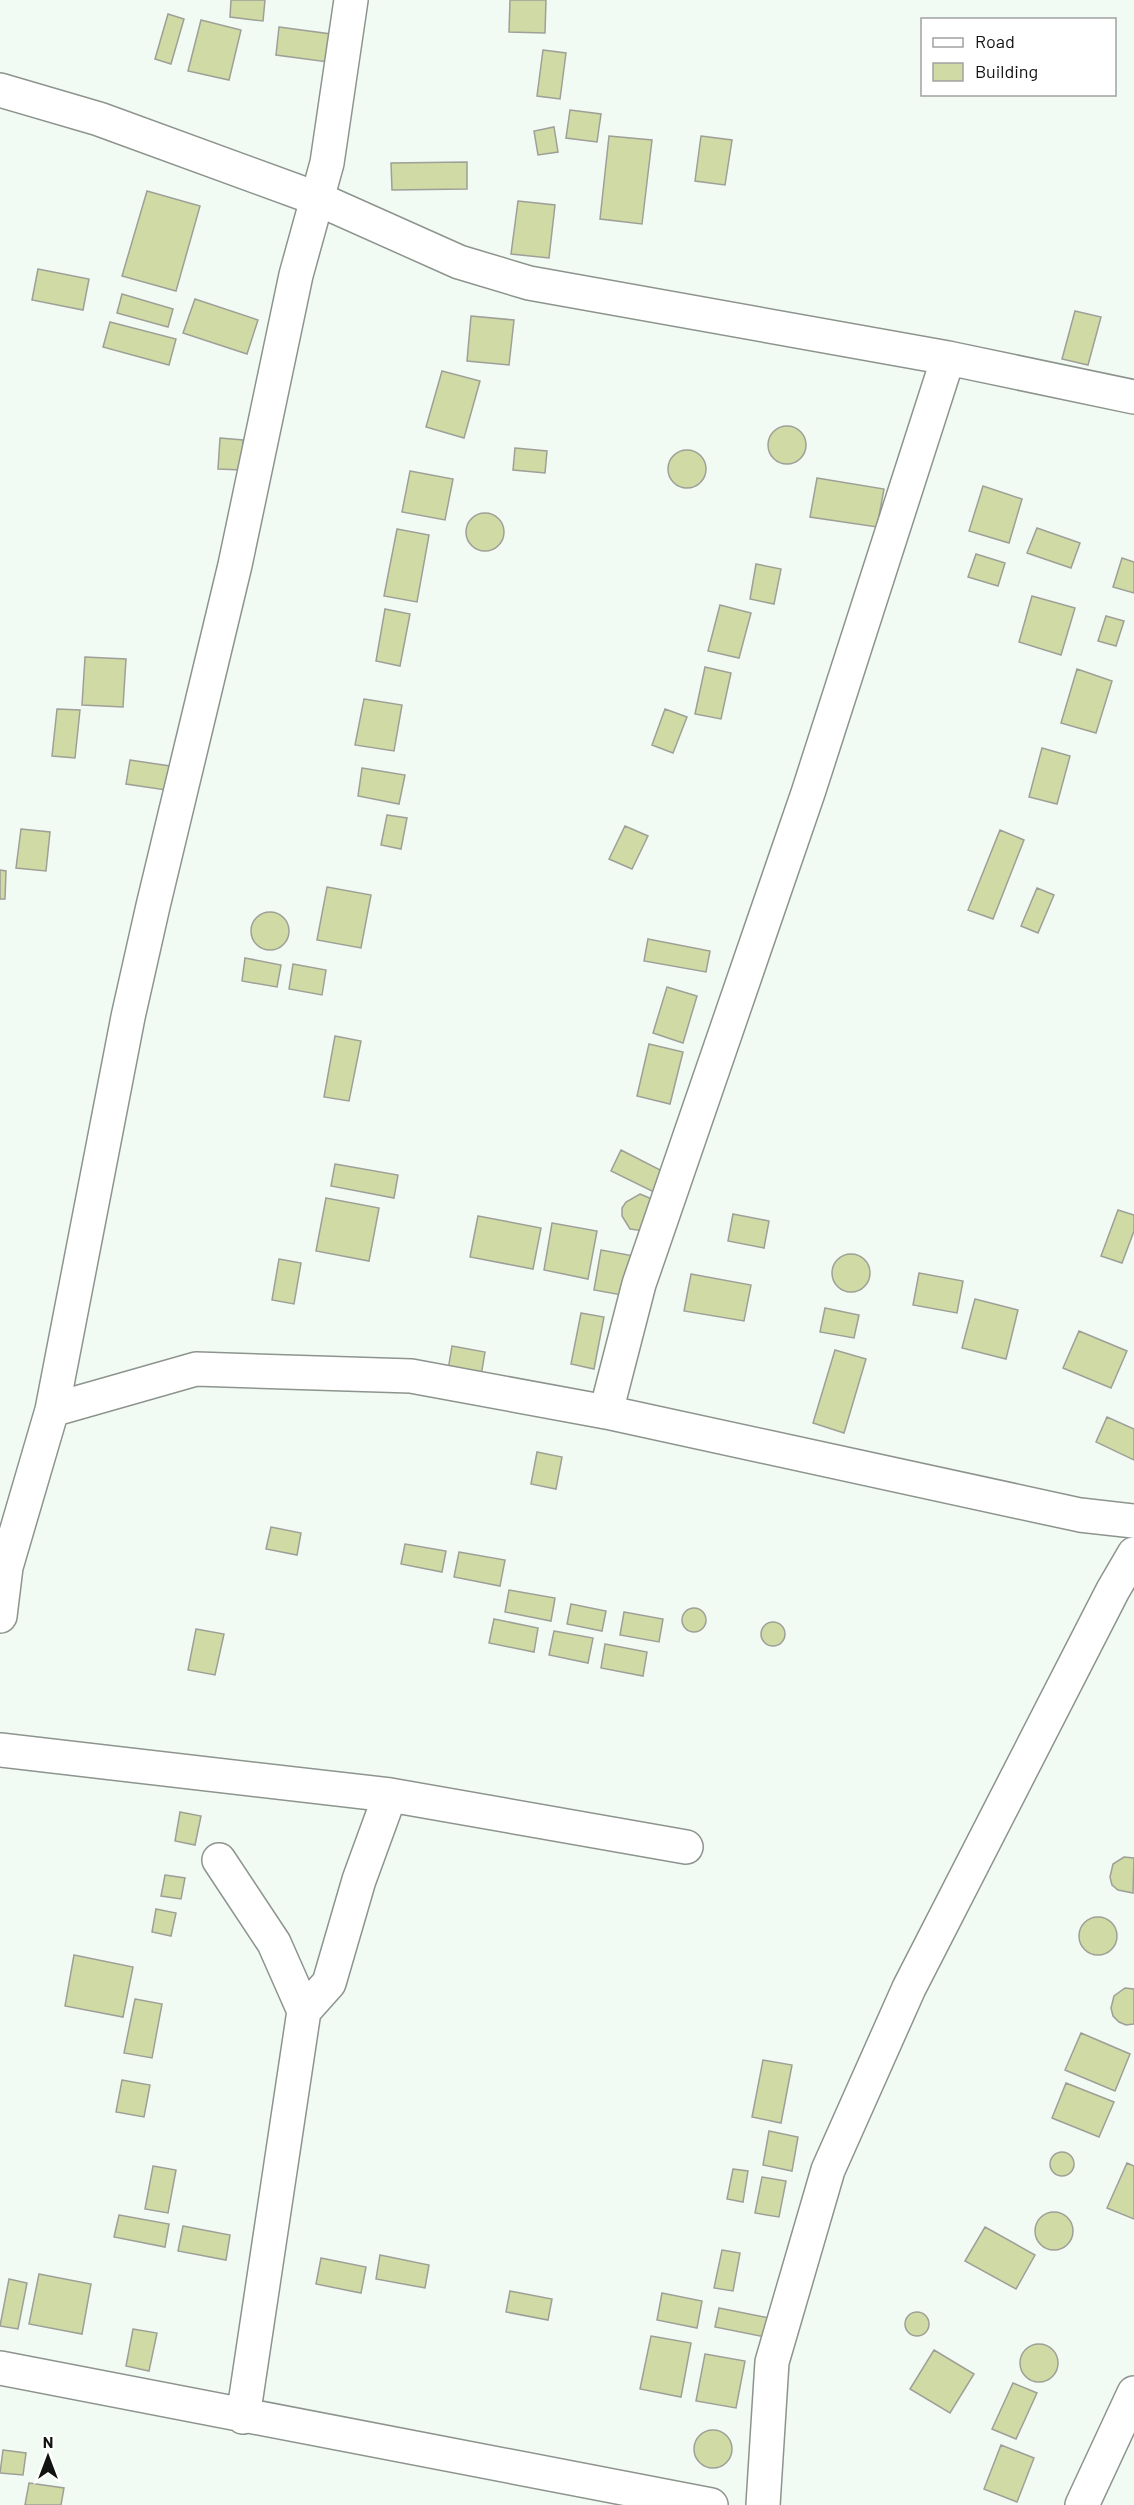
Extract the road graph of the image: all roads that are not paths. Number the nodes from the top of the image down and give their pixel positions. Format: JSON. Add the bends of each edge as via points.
{"nodes":[{"id":1,"x":351,"y":0,"type":"edge"},
{"id":2,"x":0,"y":90,"type":"edge"},
{"id":3,"x":318,"y":199,"type":"junction"},
{"id":4,"x":948,"y":358,"type":"junction"},
{"id":5,"x":1134,"y":398,"type":"edge"},
{"id":6,"x":52,"y":1410,"type":"junction"},
{"id":7,"x":606,"y":1412,"type":"junction"},
{"id":8,"x":1134,"y":1521,"type":"edge"},
{"id":9,"x":1134,"y":1554,"type":"edge"},
{"id":10,"x":3,"y":1568,"type":"edge"},
{"id":11,"x":0,"y":1616,"type":"edge"},
{"id":12,"x":0,"y":1750,"type":"edge"},
{"id":13,"x":390,"y":1795,"type":"junction"},
{"id":14,"x":686,"y":1847,"type":"dead end"},
{"id":15,"x":219,"y":1860,"type":"dead end"},
{"id":16,"x":304,"y":2011,"type":"junction"},
{"id":17,"x":0,"y":2368,"type":"edge"},
{"id":18,"x":1134,"y":2393,"type":"edge"},
{"id":19,"x":243,"y":2417,"type":"junction"},
{"id":20,"x":711,"y":2505,"type":"edge"},
{"id":21,"x":763,"y":2505,"type":"edge"},
{"id":22,"x":1082,"y":2505,"type":"edge"}],
"edges":[{"from":1,"to":3,"type":"street"},
{"from":2,"to":3,"type":"street","via":[[99,119]]},
{"from":3,"to":4,"type":"street","via":[[459,262],[529,283]]},
{"from":3,"to":6,"type":"street","via":[[296,275],[235,565],[130,1006]]},
{"from":4,"to":5,"type":"street"},
{"from":4,"to":7,"type":"street","via":[[808,793],[639,1284]]},
{"from":6,"to":7,"type":"street","via":[[196,1369],[411,1376]]},
{"from":6,"to":10,"type":"street"},
{"from":7,"to":8,"type":"street","via":[[1080,1515]]},
{"from":9,"to":21,"type":"street","via":[[909,1988],[828,2170],[772,2362]]},
{"from":10,"to":11,"type":"street"},
{"from":12,"to":13,"type":"street"},
{"from":13,"to":14,"type":"street"},
{"from":13,"to":16,"type":"street","via":[[359,1880],[329,1983]]},
{"from":15,"to":16,"type":"street","via":[[274,1943]]},
{"from":16,"to":19,"type":"street"},
{"from":17,"to":19,"type":"street"},
{"from":18,"to":22,"type":"street"},
{"from":19,"to":20,"type":"street"}]}
